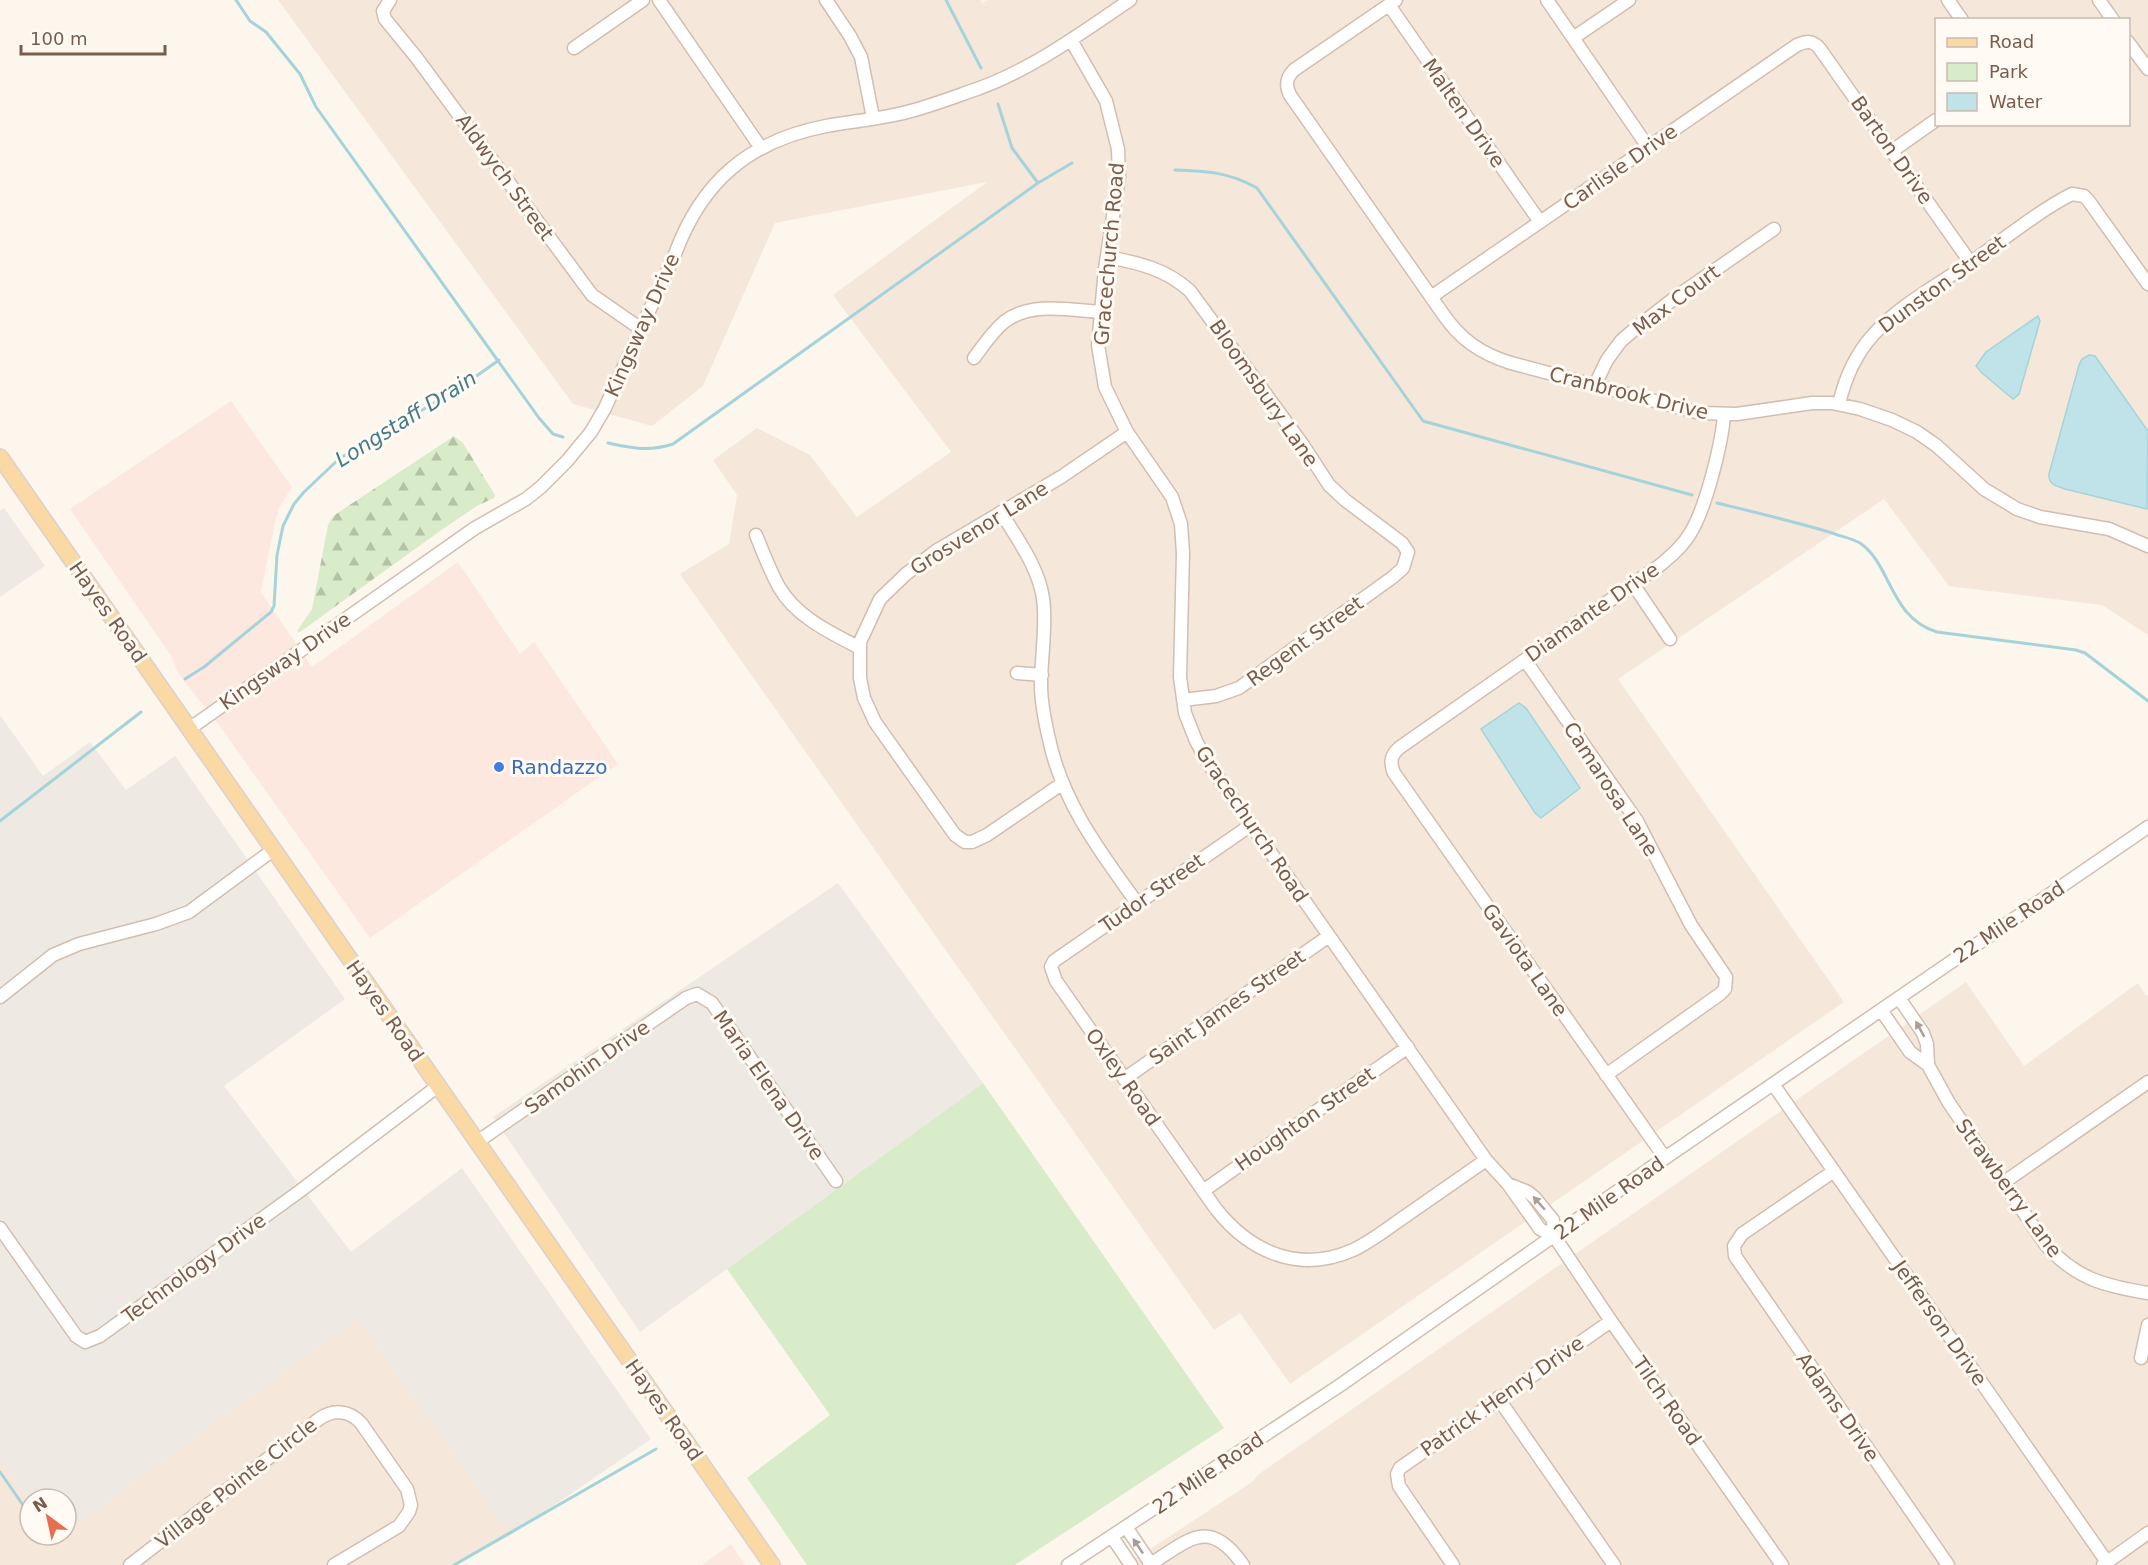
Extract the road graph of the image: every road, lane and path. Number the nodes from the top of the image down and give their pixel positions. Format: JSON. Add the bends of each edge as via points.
{"nodes":[{"id":1,"x":390,"y":0,"type":"edge"},
{"id":2,"x":643,"y":0,"type":"edge"},
{"id":3,"x":659,"y":0,"type":"edge"},
{"id":4,"x":826,"y":0,"type":"edge"},
{"id":5,"x":1130,"y":0,"type":"edge"},
{"id":6,"x":1546,"y":0,"type":"edge"},
{"id":7,"x":1629,"y":0,"type":"edge"},
{"id":8,"x":1948,"y":0,"type":"edge"},
{"id":9,"x":2099,"y":0,"type":"edge"},
{"id":10,"x":1392,"y":2,"type":"edge"},
{"id":11,"x":1961,"y":18,"type":"edge"},
{"id":12,"x":2112,"y":18,"type":"edge"},
{"id":13,"x":1573,"y":38,"type":"junction"},
{"id":14,"x":1071,"y":40,"type":"junction"},
{"id":15,"x":1810,"y":41,"type":"joint"},
{"id":16,"x":2130,"y":45,"type":"edge"},
{"id":17,"x":574,"y":48,"type":"dead end"},
{"id":18,"x":2148,"y":69,"type":"edge"},
{"id":19,"x":873,"y":118,"type":"junction"},
{"id":20,"x":1935,"y":121,"type":"edge"},
{"id":21,"x":761,"y":147,"type":"junction"},
{"id":22,"x":1648,"y":147,"type":"junction"},
{"id":23,"x":1892,"y":150,"type":"junction"},
{"id":24,"x":1540,"y":222,"type":"junction"},
{"id":25,"x":1774,"y":229,"type":"dead end"},
{"id":26,"x":1107,"y":257,"type":"junction"},
{"id":27,"x":1970,"y":262,"type":"junction"},
{"id":28,"x":2148,"y":284,"type":"edge"},
{"id":29,"x":1431,"y":297,"type":"junction"},
{"id":30,"x":1101,"y":312,"type":"junction"},
{"id":31,"x":640,"y":329,"type":"junction"},
{"id":32,"x":974,"y":358,"type":"dead end"},
{"id":33,"x":1595,"y":385,"type":"junction"},
{"id":34,"x":1839,"y":404,"type":"junction"},
{"id":35,"x":1724,"y":415,"type":"junction"},
{"id":36,"x":1127,"y":432,"type":"junction"},
{"id":37,"x":0,"y":457,"type":"edge"},
{"id":38,"x":1001,"y":512,"type":"junction"},
{"id":39,"x":756,"y":535,"type":"dead end"},
{"id":40,"x":2148,"y":546,"type":"edge"},
{"id":41,"x":1408,"y":552,"type":"joint"},
{"id":42,"x":1633,"y":584,"type":"junction"},
{"id":43,"x":1670,"y":639,"type":"dead end"},
{"id":44,"x":860,"y":648,"type":"junction"},
{"id":45,"x":1525,"y":660,"type":"junction"},
{"id":46,"x":1017,"y":673,"type":"dead end"},
{"id":47,"x":1042,"y":675,"type":"junction"},
{"id":48,"x":1183,"y":700,"type":"junction"},
{"id":49,"x":189,"y":729,"type":"junction"},
{"id":50,"x":1391,"y":759,"type":"joint"},
{"id":51,"x":1063,"y":783,"type":"junction"},
{"id":52,"x":1251,"y":825,"type":"junction"},
{"id":53,"x":2148,"y":827,"type":"edge"},
{"id":54,"x":273,"y":850,"type":"junction"},
{"id":55,"x":1137,"y":903,"type":"junction"},
{"id":56,"x":1329,"y":936,"type":"junction"},
{"id":57,"x":1054,"y":961,"type":"joint"},
{"id":58,"x":697,"y":993,"type":"joint"},
{"id":59,"x":0,"y":997,"type":"edge"},
{"id":60,"x":1899,"y":998,"type":"junction"},
{"id":61,"x":1881,"y":1010,"type":"junction"},
{"id":62,"x":1408,"y":1047,"type":"junction"},
{"id":63,"x":1929,"y":1065,"type":"junction"},
{"id":64,"x":1606,"y":1075,"type":"junction"},
{"id":65,"x":1124,"y":1079,"type":"junction"},
{"id":66,"x":2148,"y":1082,"type":"edge"},
{"id":67,"x":1773,"y":1084,"type":"junction"},
{"id":68,"x":438,"y":1086,"type":"junction"},
{"id":69,"x":477,"y":1142,"type":"junction"},
{"id":70,"x":1665,"y":1158,"type":"junction"},
{"id":71,"x":1486,"y":1160,"type":"junction"},
{"id":72,"x":1834,"y":1171,"type":"junction"},
{"id":73,"x":836,"y":1181,"type":"dead end"},
{"id":74,"x":2003,"y":1183,"type":"junction"},
{"id":75,"x":1203,"y":1191,"type":"junction"},
{"id":76,"x":0,"y":1228,"type":"edge"},
{"id":77,"x":1554,"y":1236,"type":"junction"},
{"id":78,"x":2148,"y":1293,"type":"edge"},
{"id":79,"x":1611,"y":1321,"type":"junction"},
{"id":80,"x":2148,"y":1325,"type":"edge"},
{"id":81,"x":2142,"y":1358,"type":"dead end"},
{"id":82,"x":1498,"y":1398,"type":"junction"},
{"id":83,"x":1126,"y":1527,"type":"junction"},
{"id":84,"x":2148,"y":1533,"type":"edge"},
{"id":85,"x":1112,"y":1536,"type":"junction"},
{"id":86,"x":2105,"y":1563,"type":"edge"},
{"id":87,"x":1150,"y":1564,"type":"edge"},
{"id":88,"x":130,"y":1565,"type":"edge"},
{"id":89,"x":334,"y":1565,"type":"edge"},
{"id":90,"x":772,"y":1565,"type":"edge"},
{"id":91,"x":1068,"y":1565,"type":"edge"},
{"id":92,"x":1131,"y":1565,"type":"edge"},
{"id":93,"x":1243,"y":1565,"type":"edge"},
{"id":94,"x":1454,"y":1565,"type":"edge"},
{"id":95,"x":1614,"y":1565,"type":"edge"},
{"id":96,"x":1782,"y":1565,"type":"edge"},
{"id":97,"x":1948,"y":1565,"type":"edge"}],
"edges":[{"from":1,"to":31,"type":"street","name":"Aldwych Street","via":[[384,11],[385,20],[592,295]]},
{"from":2,"to":17,"type":"street"},
{"from":3,"to":21,"type":"street"},
{"from":4,"to":19,"type":"street","via":[[861,57]]},
{"from":5,"to":14,"type":"street","name":"Kingsway Drive"},
{"from":6,"to":13,"type":"street"},
{"from":7,"to":13,"type":"street"},
{"from":8,"to":11,"type":"street"},
{"from":9,"to":12,"type":"street"},
{"from":10,"to":24,"type":"street","name":"Malten Drive"},
{"from":10,"to":29,"type":"street","name":"Cranbrook Drive","via":[[1294,70],[1287,82],[1290,95]]},
{"from":13,"to":22,"type":"street"},
{"from":14,"to":19,"type":"street","name":"Kingsway Drive","via":[[980,88],[906,112]]},
{"from":14,"to":26,"type":"street","name":"Gracechurch Road","via":[[1106,101],[1118,149],[1119,177]]},
{"from":15,"to":22,"type":"street","name":"Carlisle Drive","via":[[1797,45]]},
{"from":15,"to":23,"type":"street","name":"Barton Drive","via":[[1820,49]]},
{"from":16,"to":18,"type":"street"},
{"from":19,"to":21,"type":"street","name":"Kingsway Drive","via":[[824,126]]},
{"from":20,"to":23,"type":"street"},
{"from":21,"to":31,"type":"street","name":"Kingsway Drive","via":[[720,178],[693,213]]},
{"from":22,"to":24,"type":"street","name":"Carlisle Drive"},
{"from":23,"to":27,"type":"street","name":"Barton Drive"},
{"from":24,"to":29,"type":"street","name":"Carlisle Drive"},
{"from":25,"to":33,"type":"street","name":"Max Court","via":[[1621,341]]},
{"from":26,"to":30,"type":"street","name":"Gracechurch Road"},
{"from":26,"to":41,"type":"street","name":"Bloomsbury Lane","via":[[1154,268],[1190,291],[1329,485]]},
{"from":27,"to":28,"type":"street","name":"Dunston Street","via":[[2065,198],[2078,194],[2088,200]]},
{"from":27,"to":34,"type":"street","name":"Dunston Street","via":[[1873,335],[1853,363]]},
{"from":29,"to":33,"type":"street","name":"Cranbrook Drive","via":[[1457,332],[1484,353]]},
{"from":30,"to":32,"type":"street","via":[[1027,310],[1004,322]]},
{"from":30,"to":36,"type":"street","name":"Gracechurch Road","via":[[1098,345],[1104,387]]},
{"from":31,"to":49,"type":"street","name":"Kingsway Drive","via":[[591,432],[541,488],[475,528]]},
{"from":33,"to":35,"type":"street","name":"Cranbrook Drive","via":[[1674,407]]},
{"from":34,"to":35,"type":"street","name":"Cranbrook Drive","via":[[1812,403]]},
{"from":34,"to":40,"type":"street","name":"Cranbrook Drive","via":[[1885,417],[1917,432],[1984,489],[2017,509],[2103,528]]},
{"from":35,"to":42,"type":"street","name":"Diamante Drive","via":[[1717,455],[1691,532],[1669,558]]},
{"from":36,"to":38,"type":"street","name":"Grosvenor Lane"},
{"from":36,"to":48,"type":"street","name":"Gracechurch Road","via":[[1172,497],[1181,524]]},
{"from":37,"to":49,"type":"main road","name":"Hayes Road"},
{"from":38,"to":44,"type":"street","name":"Grosvenor Lane","via":[[936,551],[897,581],[875,606]]},
{"from":38,"to":47,"type":"street","via":[[1034,569],[1042,593]]},
{"from":39,"to":44,"type":"street","via":[[779,588],[798,609],[814,624]]},
{"from":41,"to":48,"type":"street","name":"Regent Street","via":[[1403,568],[1393,577],[1239,688],[1216,696]]},
{"from":42,"to":43,"type":"street"},
{"from":42,"to":45,"type":"street","name":"Diamante Drive"},
{"from":44,"to":51,"type":"street","name":"Grosvenor Lane","via":[[864,698],[875,722],[965,842],[987,835]]},
{"from":45,"to":50,"type":"street","name":"Diamante Drive","via":[[1398,748]]},
{"from":45,"to":64,"type":"street","name":"Camarosa Lane","via":[[1637,821],[1684,913],[1727,983],[1720,994]]},
{"from":46,"to":47,"type":"street"},
{"from":47,"to":51,"type":"street","via":[[1049,739]]},
{"from":48,"to":52,"type":"street","name":"Gracechurch Road","via":[[1201,753]]},
{"from":49,"to":54,"type":"main road","name":"Hayes Road"},
{"from":50,"to":64,"type":"street","name":"Gaviota Lane","via":[[1394,773]]},
{"from":51,"to":55,"type":"street","via":[[1087,833]]},
{"from":52,"to":55,"type":"street","name":"Tudor Street"},
{"from":52,"to":56,"type":"street","name":"Gracechurch Road"},
{"from":53,"to":60,"type":"street","name":"22 Mile Road"},
{"from":54,"to":59,"type":"street","via":[[189,912],[53,955]]},
{"from":54,"to":68,"type":"main road","name":"Hayes Road"},
{"from":55,"to":57,"type":"street","name":"Tudor Street"},
{"from":56,"to":62,"type":"street","name":"Gracechurch Road"},
{"from":56,"to":65,"type":"street","name":"Saint James Street"},
{"from":57,"to":65,"type":"street","name":"Oxley Road","via":[[1051,967],[1056,981]]},
{"from":58,"to":69,"type":"street","name":"Samohin Drive"},
{"from":58,"to":73,"type":"street","name":"Maria Elena Drive","via":[[712,1003]]},
{"from":60,"to":61,"type":"street","name":"22 Mile Road"},
{"from":63,"to":60,"type":"street","name":"Strawberry Lane","one_way":true,"via":[[1923,1033]]},
{"from":61,"to":63,"type":"street","name":"Strawberry Lane","via":[[1910,1052]]},
{"from":61,"to":67,"type":"street","name":"22 Mile Road"},
{"from":62,"to":71,"type":"street","name":"Gracechurch Road"},
{"from":62,"to":75,"type":"street","name":"Houghton Street"},
{"from":63,"to":74,"type":"street","name":"Strawberry Lane","via":[[1949,1103]]},
{"from":64,"to":70,"type":"street","name":"Gaviota Lane"},
{"from":65,"to":75,"type":"street","name":"Oxley Road"},
{"from":66,"to":74,"type":"street"},
{"from":67,"to":70,"type":"street","name":"22 Mile Road"},
{"from":67,"to":72,"type":"street","name":"Jefferson Drive"},
{"from":68,"to":69,"type":"main road","name":"Hayes Road"},
{"from":68,"to":76,"type":"street","name":"Technology Drive","via":[[300,1191],[100,1336],[86,1342],[69,1329]]},
{"from":69,"to":90,"type":"main road","name":"Hayes Road"},
{"from":70,"to":77,"type":"street","name":"22 Mile Road"},
{"from":71,"to":75,"type":"street","name":"Oxley Road","via":[[1365,1244],[1341,1255],[1317,1259],[1281,1256],[1252,1244],[1232,1228]]},
{"from":71,"to":77,"type":"street","name":"Gracechurch Road","via":[[1540,1229]]},
{"from":72,"to":86,"type":"street","name":"Jefferson Drive"},
{"from":72,"to":97,"type":"street","name":"Adams Drive","via":[[1743,1234],[1734,1246],[1737,1262]]},
{"from":74,"to":78,"type":"street","name":"Strawberry Lane","via":[[2046,1245],[2067,1266],[2102,1284]]},
{"from":77,"to":79,"type":"street","name":"Tilch Road"},
{"from":77,"to":83,"type":"street","name":"22 Mile Road","via":[[1339,1386]]},
{"from":79,"to":82,"type":"street","name":"Patrick Henry Drive"},
{"from":79,"to":96,"type":"street","name":"Tilch Road"},
{"from":80,"to":81,"type":"street"},
{"from":82,"to":94,"type":"street","name":"Patrick Henry Drive","via":[[1404,1463],[1397,1474],[1399,1486]]},
{"from":82,"to":95,"type":"street"},
{"from":83,"to":85,"type":"street","name":"22 Mile Road"},
{"from":87,"to":83,"type":"street","one_way":true},
{"from":84,"to":86,"type":"street"},
{"from":85,"to":91,"type":"street","name":"22 Mile Road"},
{"from":85,"to":92,"type":"street"},
{"from":87,"to":93,"type":"street","via":[[1204,1535],[1213,1536]]},
{"from":88,"to":89,"type":"street","name":"Village Pointe Circle","via":[[319,1419],[339,1411],[361,1423],[407,1490],[411,1505],[399,1526]]}]}
